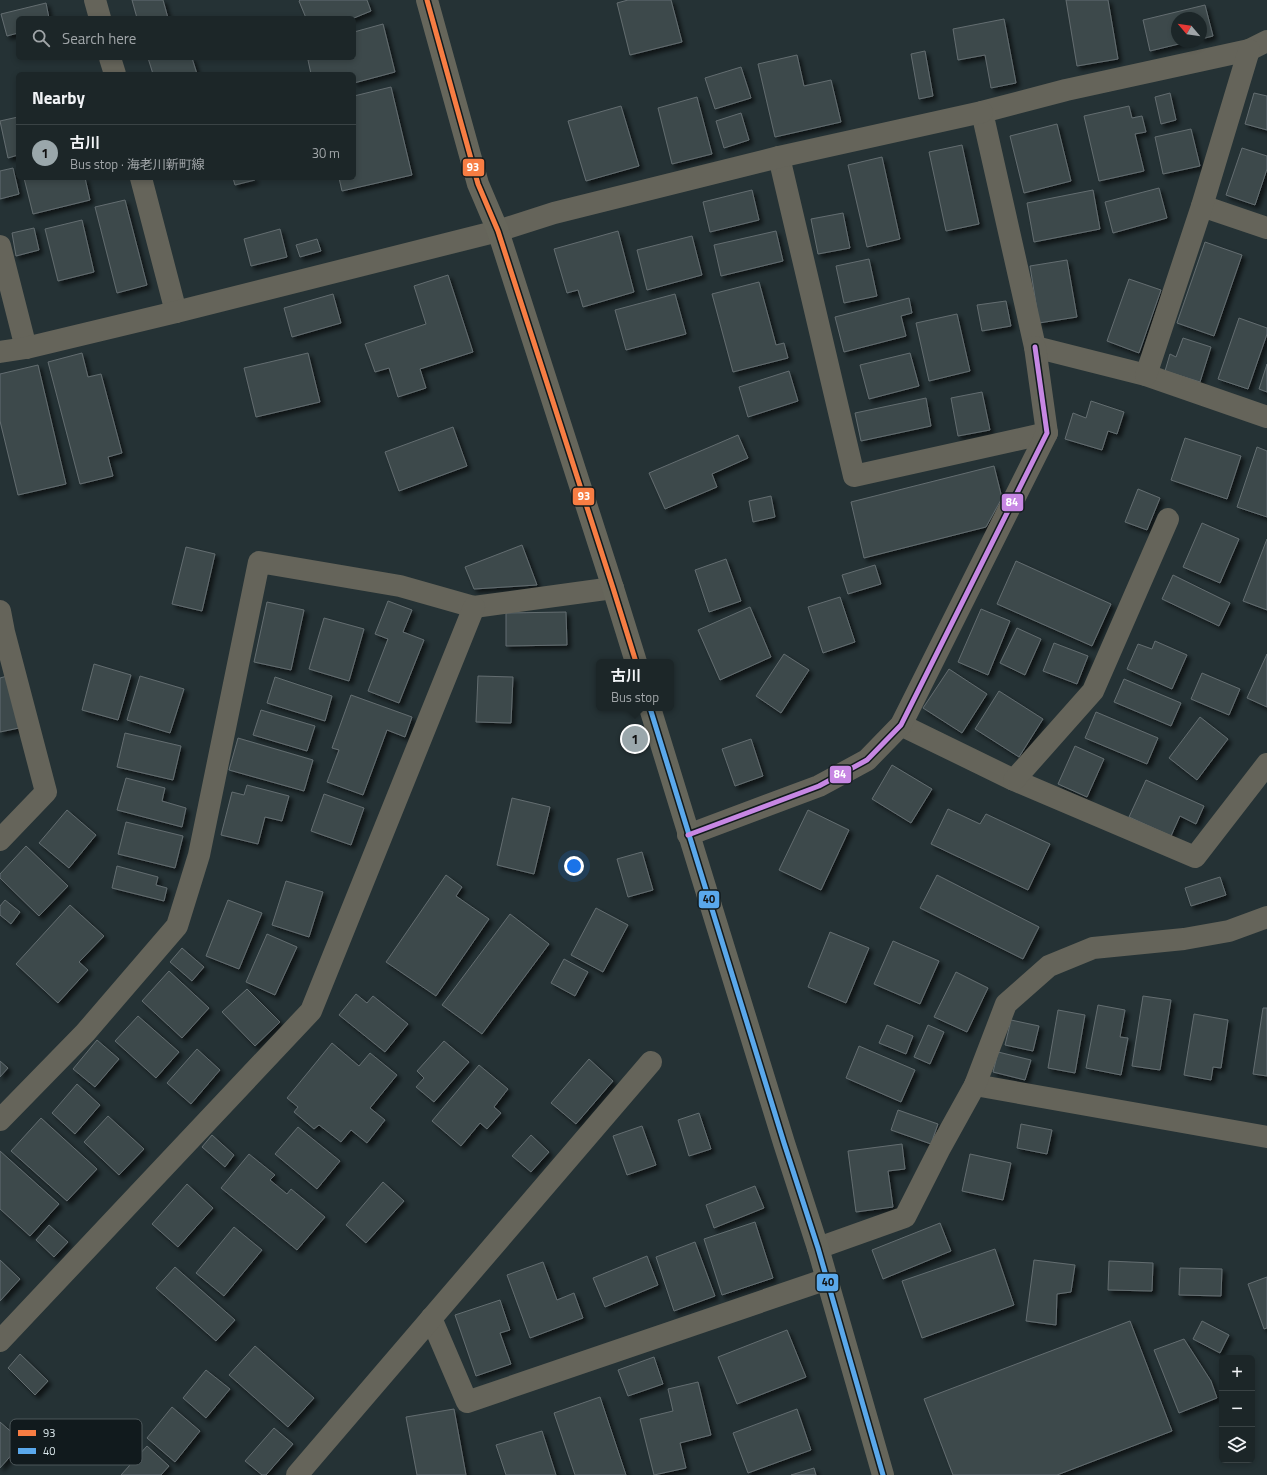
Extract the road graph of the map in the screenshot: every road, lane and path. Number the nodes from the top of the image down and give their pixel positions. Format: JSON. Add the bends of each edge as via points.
{"nodes":[{"id":1,"x":96,"y":0,"type":"edge"},
{"id":2,"x":427,"y":0,"type":"edge"},
{"id":3,"x":100,"y":16,"type":"edge"},
{"id":4,"x":1258,"y":46,"type":"edge"},
{"id":5,"x":111,"y":60,"type":"edge"},
{"id":6,"x":114,"y":72,"type":"edge"},
{"id":7,"x":982,"y":112,"type":"junction"},
{"id":8,"x":779,"y":157,"type":"junction"},
{"id":9,"x":143,"y":180,"type":"edge"},
{"id":10,"x":1202,"y":206,"type":"junction"},
{"id":11,"x":1267,"y":228,"type":"edge"},
{"id":12,"x":498,"y":231,"type":"junction"},
{"id":13,"x":0,"y":246,"type":"edge"},
{"id":14,"x":176,"y":312,"type":"junction"},
{"id":15,"x":1035,"y":347,"type":"junction"},
{"id":16,"x":26,"y":348,"type":"junction"},
{"id":17,"x":0,"y":352,"type":"edge"},
{"id":18,"x":1146,"y":375,"type":"junction"},
{"id":19,"x":1267,"y":417,"type":"edge"},
{"id":20,"x":1048,"y":433,"type":"junction"},
{"id":21,"x":1168,"y":519,"type":"dead end"},
{"id":22,"x":613,"y":588,"type":"junction"},
{"id":23,"x":474,"y":607,"type":"junction"},
{"id":24,"x":0,"y":611,"type":"edge"},
{"id":25,"x":2,"y":633,"type":"edge"},
{"id":26,"x":635,"y":659,"type":"edge"},
{"id":27,"x":651,"y":711,"type":"edge"},
{"id":28,"x":901,"y":725,"type":"junction"},
{"id":29,"x":1267,"y":764,"type":"edge"},
{"id":30,"x":1014,"y":780,"type":"junction"},
{"id":31,"x":688,"y":835,"type":"junction"},
{"id":32,"x":0,"y":840,"type":"edge"},
{"id":33,"x":1267,"y":917,"type":"edge"},
{"id":34,"x":651,"y":1062,"type":"dead end"},
{"id":35,"x":975,"y":1085,"type":"junction"},
{"id":36,"x":0,"y":1120,"type":"edge"},
{"id":37,"x":1267,"y":1137,"type":"edge"},
{"id":38,"x":818,"y":1248,"type":"junction"},
{"id":39,"x":827,"y":1279,"type":"junction"},
{"id":40,"x":431,"y":1318,"type":"junction"},
{"id":41,"x":0,"y":1341,"type":"edge"},
{"id":42,"x":297,"y":1475,"type":"edge"},
{"id":43,"x":883,"y":1475,"type":"edge"}],
"edges":[{"from":1,"to":3,"type":"street"},
{"from":2,"to":12,"type":"main road","via":[[478,184]]},
{"from":4,"to":7,"type":"street"},
{"from":4,"to":10,"type":"street"},
{"from":5,"to":6,"type":"street"},
{"from":7,"to":8,"type":"street"},
{"from":7,"to":15,"type":"street"},
{"from":8,"to":12,"type":"street","via":[[554,213]]},
{"from":8,"to":20,"type":"street","via":[[854,476]]},
{"from":9,"to":14,"type":"street"},
{"from":10,"to":11,"type":"street"},
{"from":10,"to":18,"type":"street"},
{"from":12,"to":14,"type":"street"},
{"from":12,"to":22,"type":"main road"},
{"from":13,"to":16,"type":"street"},
{"from":14,"to":16,"type":"street"},
{"from":15,"to":18,"type":"street"},
{"from":15,"to":20,"type":"street"},
{"from":16,"to":17,"type":"street"},
{"from":18,"to":19,"type":"street"},
{"from":20,"to":28,"type":"street"},
{"from":21,"to":30,"type":"street","via":[[1093,691]]},
{"from":22,"to":23,"type":"street"},
{"from":22,"to":26,"type":"main road"},
{"from":23,"to":36,"type":"street","via":[[400,586],[259,562],[199,855],[177,926],[85,1033]]},
{"from":23,"to":41,"type":"street","via":[[311,1011]]},
{"from":24,"to":25,"type":"street"},
{"from":25,"to":32,"type":"street","via":[[46,792]]},
{"from":27,"to":31,"type":"main road"},
{"from":28,"to":30,"type":"street"},
{"from":28,"to":31,"type":"street","via":[[867,760],[819,786]]},
{"from":29,"to":30,"type":"street","via":[[1195,857]]},
{"from":31,"to":38,"type":"main road"},
{"from":33,"to":35,"type":"street","via":[[1229,931],[1184,939],[1093,948],[1049,966],[1006,1004]]},
{"from":34,"to":40,"type":"street"},
{"from":35,"to":37,"type":"street"},
{"from":35,"to":38,"type":"street","via":[[905,1217]]},
{"from":38,"to":39,"type":"main road"},
{"from":39,"to":40,"type":"street","via":[[467,1402]]},
{"from":39,"to":43,"type":"main road"},
{"from":40,"to":42,"type":"street"}]}
